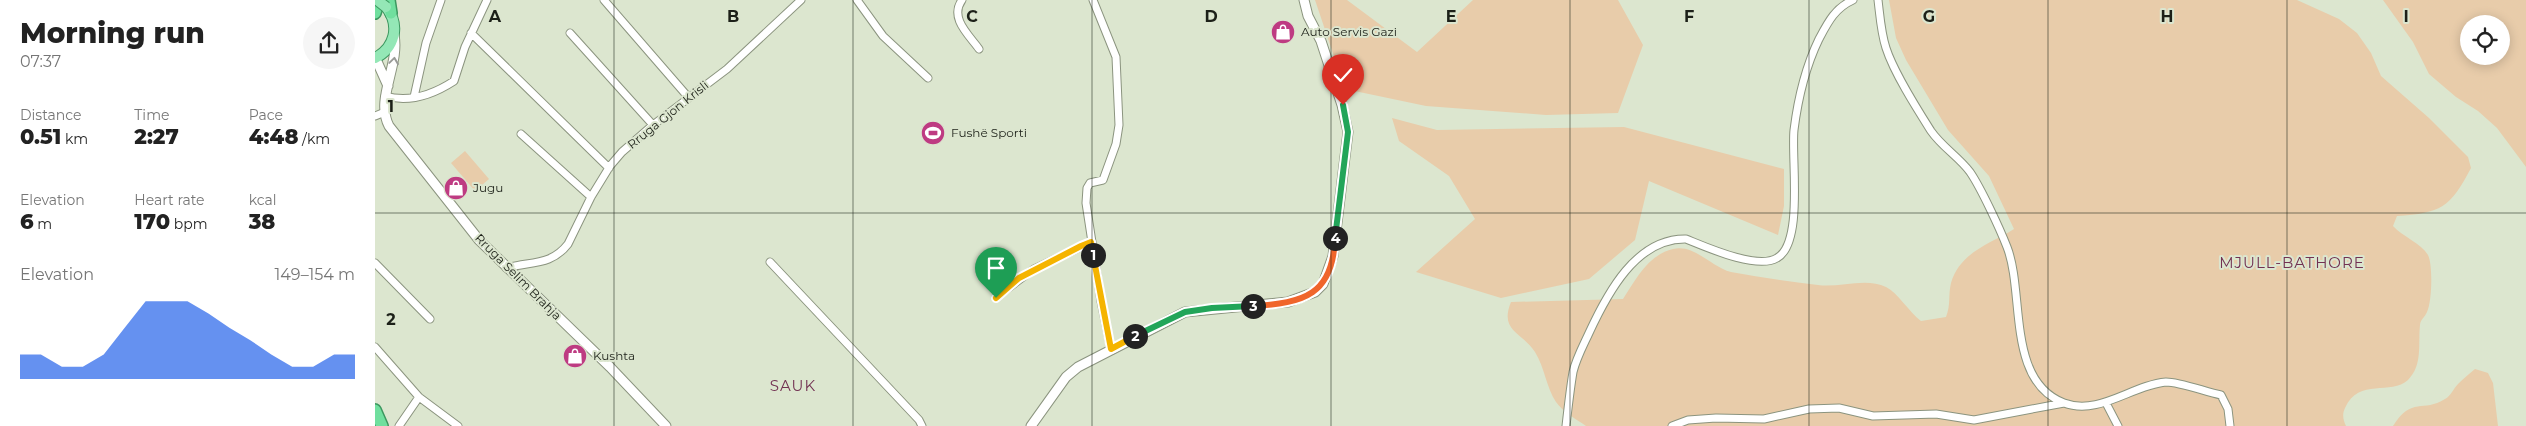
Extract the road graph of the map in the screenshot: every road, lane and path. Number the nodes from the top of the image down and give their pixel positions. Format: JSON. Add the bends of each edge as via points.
{"nodes":[{"id":1,"x":441,"y":0,"type":"edge"},
{"id":2,"x":487,"y":0,"type":"edge"},
{"id":3,"x":604,"y":0,"type":"edge"},
{"id":4,"x":801,"y":0,"type":"edge"},
{"id":5,"x":857,"y":0,"type":"edge"},
{"id":6,"x":962,"y":0,"type":"edge"},
{"id":7,"x":1093,"y":0,"type":"edge"},
{"id":8,"x":1304,"y":0,"type":"edge"},
{"id":9,"x":1853,"y":0,"type":"edge"},
{"id":10,"x":1878,"y":0,"type":"edge"},
{"id":11,"x":384,"y":4,"type":"edge"},
{"id":12,"x":375,"y":13,"type":"edge"},
{"id":13,"x":570,"y":33,"type":"dead end"},
{"id":14,"x":471,"y":34,"type":"junction"},
{"id":15,"x":394,"y":35,"type":"junction"},
{"id":16,"x":979,"y":49,"type":"dead end"},
{"id":17,"x":375,"y":57,"type":"edge"},
{"id":18,"x":928,"y":78,"type":"dead end"},
{"id":19,"x":388,"y":86,"type":"junction"},
{"id":20,"x":385,"y":96,"type":"junction"},
{"id":21,"x":414,"y":97,"type":"junction"},
{"id":22,"x":689,"y":98,"type":"junction"},
{"id":23,"x":385,"y":112,"type":"junction"},
{"id":24,"x":375,"y":116,"type":"edge"},
{"id":25,"x":653,"y":125,"type":"junction"},
{"id":26,"x":521,"y":134,"type":"dead end"},
{"id":27,"x":609,"y":168,"type":"junction"},
{"id":28,"x":591,"y":197,"type":"junction"},
{"id":29,"x":1091,"y":242,"type":"junction"},
{"id":30,"x":770,"y":262,"type":"dead end"},
{"id":31,"x":375,"y":264,"type":"edge"},
{"id":32,"x":506,"y":268,"type":"junction"},
{"id":33,"x":996,"y":298,"type":"dead end"},
{"id":34,"x":430,"y":319,"type":"dead end"},
{"id":35,"x":375,"y":347,"type":"edge"},
{"id":36,"x":1111,"y":349,"type":"junction"},
{"id":37,"x":419,"y":397,"type":"junction"},
{"id":38,"x":2065,"y":403,"type":"junction"},
{"id":39,"x":2106,"y":403,"type":"junction"},
{"id":40,"x":375,"y":410,"type":"edge"},
{"id":41,"x":382,"y":426,"type":"edge"},
{"id":42,"x":399,"y":426,"type":"edge"},
{"id":43,"x":458,"y":426,"type":"edge"},
{"id":44,"x":666,"y":426,"type":"edge"},
{"id":45,"x":922,"y":426,"type":"edge"},
{"id":46,"x":1031,"y":426,"type":"edge"},
{"id":47,"x":1566,"y":426,"type":"edge"},
{"id":48,"x":1672,"y":426,"type":"edge"},
{"id":49,"x":2118,"y":426,"type":"edge"},
{"id":50,"x":2230,"y":426,"type":"edge"}],
"edges":[{"from":1,"to":21,"type":"street","via":[[426,43]]},
{"from":2,"to":14,"type":"street"},
{"from":3,"to":22,"type":"street"},
{"from":4,"to":22,"type":"street","name":"Rruga Gjon Krisli"},
{"from":5,"to":18,"type":"street","via":[[883,36]]},
{"from":6,"to":16,"type":"street","via":[[957,10],[959,19]]},
{"from":7,"to":29,"type":"street","via":[[1116,57],[1119,125],[1103,180],[1090,183],[1087,188]]},
{"from":8,"to":36,"type":"street","via":[[1321,41],[1347,125],[1333,256],[1323,284],[1315,292],[1288,302],[1185,312]]},
{"from":9,"to":47,"type":"street","via":[[1837,10],[1828,22],[1808,66],[1799,97],[1794,131],[1793,218],[1784,252],[1777,259],[1767,261],[1733,258],[1686,239],[1678,239],[1645,254],[1631,265],[1609,294],[1579,355],[1573,373]]},
{"from":10,"to":38,"type":"street","via":[[1891,60],[1932,133],[1970,173],[2007,247],[2026,358],[2037,381]]},
{"from":11,"to":12,"type":"highway"},
{"from":11,"to":15,"type":"main road","via":[[394,23]]},
{"from":13,"to":25,"type":"street"},
{"from":14,"to":21,"type":"street","via":[[454,81],[431,93]]},
{"from":14,"to":27,"type":"street"},
{"from":15,"to":17,"type":"main road","via":[[387,49]]},
{"from":19,"to":15,"type":"street","name":"Rruga Selim Brahja","one_way":true,"via":[[395,54]]},
{"from":17,"to":19,"type":"street"},
{"from":19,"to":20,"type":"street","name":"Rruga Selim Brahja"},
{"from":20,"to":21,"type":"street","via":[[398,99]]},
{"from":20,"to":23,"type":"street","name":"Rruga Selim Brahja"},
{"from":22,"to":25,"type":"street","name":"Rruga Gjon Krisli"},
{"from":23,"to":24,"type":"street"},
{"from":23,"to":32,"type":"street","name":"Rruga Selim Brahja","via":[[393,131],[479,240]]},
{"from":25,"to":27,"type":"street","name":"Rruga Gjon Krisli"},
{"from":26,"to":28,"type":"street"},
{"from":27,"to":28,"type":"street","name":"Rruga Gjon Krisli"},
{"from":28,"to":32,"type":"street","name":"Rruga Gjon Krisli","via":[[561,253],[551,259]]},
{"from":29,"to":33,"type":"street","via":[[1034,269]]},
{"from":29,"to":36,"type":"street"},
{"from":30,"to":45,"type":"street"},
{"from":31,"to":34,"type":"street"},
{"from":32,"to":44,"type":"street","name":"Rruga Selim Brahja","via":[[610,366]]},
{"from":35,"to":37,"type":"street"},
{"from":36,"to":46,"type":"street","via":[[1066,377]]},
{"from":37,"to":42,"type":"street"},
{"from":37,"to":43,"type":"street"},
{"from":38,"to":39,"type":"street"},
{"from":38,"to":48,"type":"street","via":[[1974,420],[1936,414],[1873,416],[1839,408],[1809,409],[1765,419],[1688,420]]},
{"from":39,"to":49,"type":"street"},
{"from":39,"to":50,"type":"street","via":[[2125,393],[2167,382],[2221,395],[2228,409]]},
{"from":40,"to":41,"type":"highway"}]}
